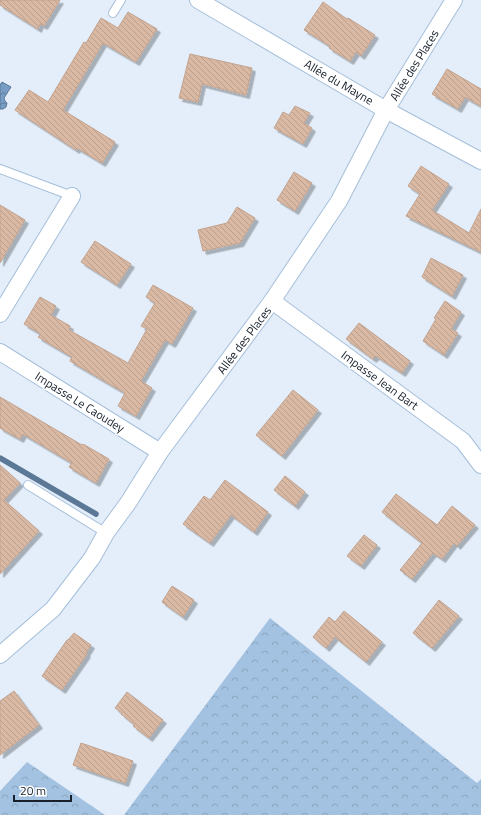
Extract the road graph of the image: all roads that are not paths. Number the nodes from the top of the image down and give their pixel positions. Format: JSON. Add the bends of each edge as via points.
{"nodes":[{"id":1,"x":120,"y":0,"type":"edge"},
{"id":2,"x":199,"y":0,"type":"edge"},
{"id":3,"x":454,"y":0,"type":"edge"},
{"id":4,"x":113,"y":13,"type":"dead end"},
{"id":5,"x":386,"y":110,"type":"junction"},
{"id":6,"x":481,"y":161,"type":"edge"},
{"id":7,"x":0,"y":169,"type":"edge"},
{"id":8,"x":72,"y":196,"type":"joint"},
{"id":9,"x":272,"y":301,"type":"junction"},
{"id":10,"x":0,"y":314,"type":"edge"},
{"id":11,"x":0,"y":352,"type":"edge"},
{"id":12,"x":160,"y":452,"type":"junction"},
{"id":13,"x":481,"y":465,"type":"edge"},
{"id":14,"x":28,"y":485,"type":"dead end"},
{"id":15,"x":106,"y":533,"type":"junction"},
{"id":16,"x":0,"y":655,"type":"edge"}],
"edges":[{"from":1,"to":4,"type":"lane"},
{"from":2,"to":5,"type":"street","name":"Allée du Mayne"},
{"from":3,"to":5,"type":"street","name":"Allée des Places"},
{"from":5,"to":6,"type":"street","name":"Allée du Mayne"},
{"from":5,"to":9,"type":"street","name":"Allée des Places","via":[[339,201]]},
{"from":7,"to":8,"type":"lane"},
{"from":8,"to":10,"type":"street"},
{"from":9,"to":12,"type":"street","name":"Allée des Places"},
{"from":9,"to":13,"type":"street","name":"Impasse Jean Bart","via":[[462,441]]},
{"from":11,"to":12,"type":"street","name":"Impasse Le Caoudey"},
{"from":12,"to":15,"type":"street","name":"Allée des Places"},
{"from":14,"to":15,"type":"lane"},
{"from":15,"to":16,"type":"street","name":"Allée des Places","via":[[92,558],[53,609]]}]}
